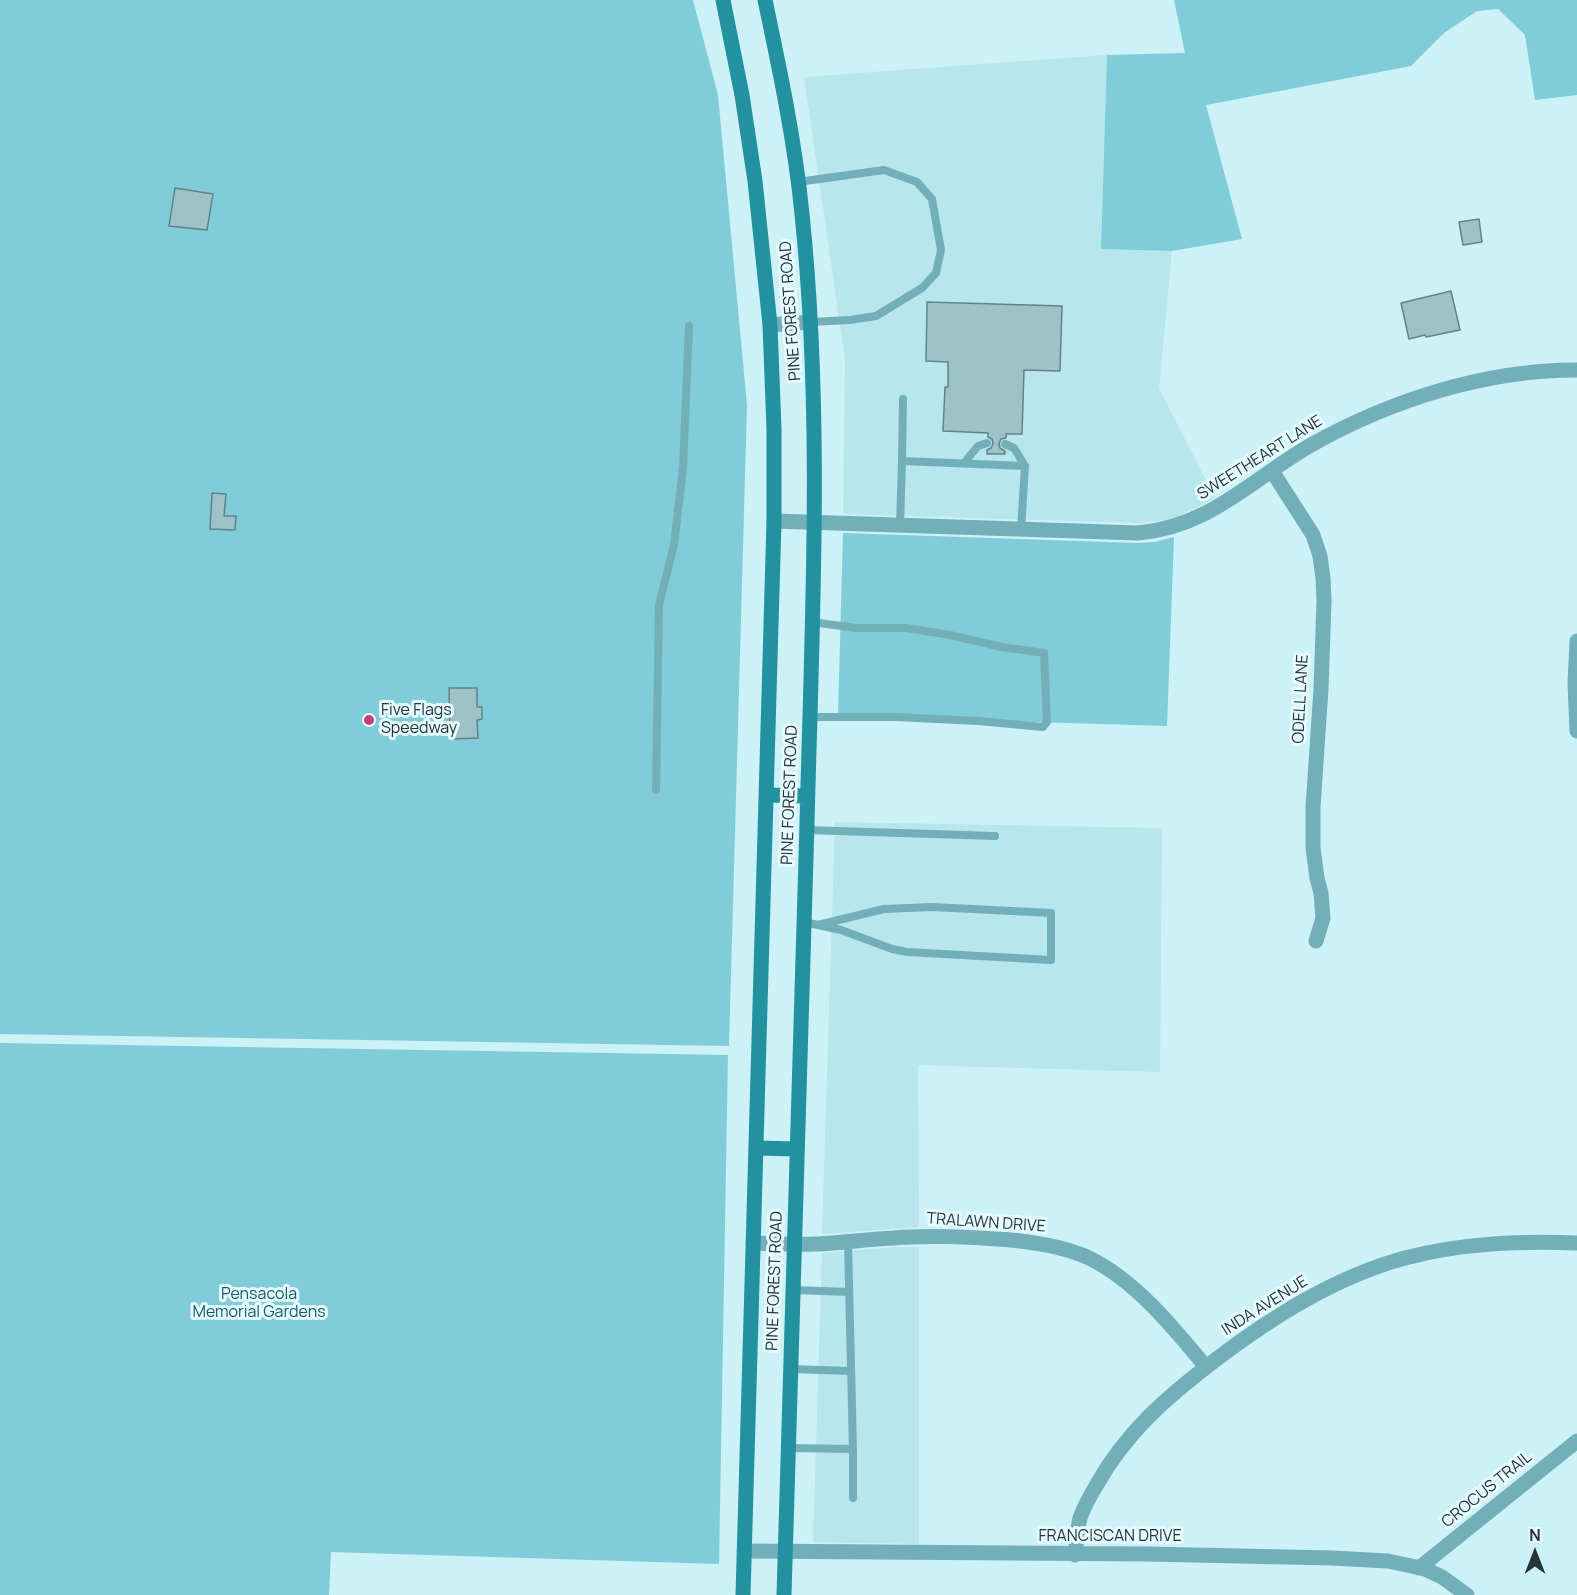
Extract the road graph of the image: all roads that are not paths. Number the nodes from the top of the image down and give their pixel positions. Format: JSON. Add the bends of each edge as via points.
{"nodes":[{"id":1,"x":723,"y":0,"type":"edge"},
{"id":2,"x":765,"y":0,"type":"edge"},
{"id":3,"x":798,"y":182,"type":"junction"},
{"id":4,"x":811,"y":322,"type":"junction"},
{"id":5,"x":770,"y":325,"type":"junction"},
{"id":6,"x":689,"y":326,"type":"dead end"},
{"id":7,"x":1577,"y":370,"type":"edge"},
{"id":8,"x":903,"y":399,"type":"dead end"},
{"id":9,"x":987,"y":443,"type":"dead end"},
{"id":10,"x":1005,"y":444,"type":"dead end"},
{"id":11,"x":902,"y":461,"type":"junction"},
{"id":12,"x":964,"y":464,"type":"junction"},
{"id":13,"x":1025,"y":466,"type":"junction"},
{"id":14,"x":1272,"y":471,"type":"junction"},
{"id":15,"x":774,"y":521,"type":"junction"},
{"id":16,"x":815,"y":522,"type":"junction"},
{"id":17,"x":900,"y":525,"type":"junction"},
{"id":18,"x":1021,"y":529,"type":"junction"},
{"id":19,"x":812,"y":622,"type":"junction"},
{"id":20,"x":1577,"y":641,"type":"edge"},
{"id":21,"x":810,"y":717,"type":"junction"},
{"id":22,"x":1577,"y":731,"type":"edge"},
{"id":23,"x":656,"y":790,"type":"dead end"},
{"id":24,"x":766,"y":795,"type":"junction"},
{"id":25,"x":807,"y":796,"type":"junction"},
{"id":26,"x":807,"y":830,"type":"junction"},
{"id":27,"x":995,"y":836,"type":"dead end"},
{"id":28,"x":811,"y":923,"type":"junction"},
{"id":29,"x":1316,"y":940,"type":"dead end"},
{"id":30,"x":756,"y":1148,"type":"junction"},
{"id":31,"x":797,"y":1149,"type":"junction"},
{"id":32,"x":848,"y":1242,"type":"junction"},
{"id":33,"x":753,"y":1243,"type":"junction"},
{"id":34,"x":1577,"y":1243,"type":"edge"},
{"id":35,"x":794,"y":1244,"type":"junction"},
{"id":36,"x":793,"y":1290,"type":"junction"},
{"id":37,"x":849,"y":1292,"type":"junction"},
{"id":38,"x":1206,"y":1367,"type":"junction"},
{"id":39,"x":790,"y":1369,"type":"junction"},
{"id":40,"x":851,"y":1371,"type":"junction"},
{"id":41,"x":1577,"y":1442,"type":"edge"},
{"id":42,"x":788,"y":1448,"type":"junction"},
{"id":43,"x":853,"y":1449,"type":"junction"},
{"id":44,"x":853,"y":1498,"type":"dead end"},
{"id":45,"x":744,"y":1551,"type":"junction"},
{"id":46,"x":785,"y":1552,"type":"junction"},
{"id":47,"x":1075,"y":1555,"type":"junction"},
{"id":48,"x":1419,"y":1568,"type":"junction"},
{"id":49,"x":743,"y":1595,"type":"edge"},
{"id":50,"x":784,"y":1595,"type":"edge"},
{"id":51,"x":1467,"y":1595,"type":"edge"}],
"edges":[{"from":1,"to":5,"type":"main road","name":"PINE FOREST ROAD","via":[[755,181]]},
{"from":2,"to":3,"type":"main road","name":"PINE FOREST ROAD"},
{"from":3,"to":4,"type":"main road","name":"PINE FOREST ROAD"},
{"from":3,"to":4,"type":"lane","via":[[884,170],[917,182],[932,199],[941,250],[936,273],[922,288],[876,316]]},
{"from":4,"to":5,"type":"street"},
{"from":4,"to":16,"type":"main road","name":"PINE FOREST ROAD"},
{"from":5,"to":15,"type":"main road","name":"PINE FOREST ROAD"},
{"from":6,"to":23,"type":"lane","via":[[683,468],[674,544],[659,605]]},
{"from":7,"to":14,"type":"street","name":"SWEETHEART LANE","via":[[1502,377],[1396,405],[1348,425]]},
{"from":8,"to":11,"type":"lane"},
{"from":9,"to":12,"type":"lane","via":[[978,446]]},
{"from":10,"to":13,"type":"lane","via":[[1014,448]]},
{"from":11,"to":12,"type":"lane"},
{"from":11,"to":17,"type":"lane"},
{"from":12,"to":13,"type":"lane"},
{"from":13,"to":18,"type":"lane"},
{"from":14,"to":18,"type":"street","name":"SWEETHEART LANE","via":[[1223,505],[1166,529],[1138,533]]},
{"from":14,"to":29,"type":"street","name":"ODELL LANE","via":[[1313,536],[1323,578],[1313,848],[1323,918]]},
{"from":15,"to":16,"type":"street","name":"SWEETHEART LANE"},
{"from":15,"to":24,"type":"main road","name":"PINE FOREST ROAD"},
{"from":16,"to":17,"type":"street","name":"SWEETHEART LANE"},
{"from":16,"to":19,"type":"main road","name":"PINE FOREST ROAD"},
{"from":17,"to":18,"type":"street","name":"SWEETHEART LANE"},
{"from":19,"to":21,"type":"main road","name":"PINE FOREST ROAD"},
{"from":19,"to":21,"type":"lane","via":[[856,628],[906,628],[1044,653],[1047,722],[1043,727],[896,717]]},
{"from":20,"to":22,"type":"street"},
{"from":21,"to":25,"type":"main road","name":"PINE FOREST ROAD"},
{"from":24,"to":25,"type":"main road"},
{"from":24,"to":30,"type":"main road","name":"PINE FOREST ROAD"},
{"from":25,"to":26,"type":"main road","name":"PINE FOREST ROAD"},
{"from":26,"to":27,"type":"lane"},
{"from":26,"to":28,"type":"main road","name":"PINE FOREST ROAD"},
{"from":28,"to":28,"type":"lane","via":[[907,952],[1052,960],[1051,914],[932,907],[884,909]]},
{"from":28,"to":31,"type":"main road","name":"PINE FOREST ROAD"},
{"from":30,"to":31,"type":"main road"},
{"from":30,"to":33,"type":"main road","name":"PINE FOREST ROAD"},
{"from":31,"to":35,"type":"main road","name":"PINE FOREST ROAD"},
{"from":32,"to":35,"type":"street","name":"TRALAWN DRIVE"},
{"from":32,"to":37,"type":"lane"},
{"from":32,"to":38,"type":"street","name":"TRALAWN DRIVE","via":[[959,1236],[1024,1240],[1087,1257],[1114,1273],[1155,1309]]},
{"from":33,"to":35,"type":"street","name":"TRALAWN DRIVE"},
{"from":33,"to":45,"type":"main road","name":"PINE FOREST ROAD"},
{"from":34,"to":38,"type":"street","name":"INDA AVENUE","via":[[1478,1244],[1404,1258],[1323,1290],[1266,1323]]},
{"from":35,"to":36,"type":"main road","name":"PINE FOREST ROAD"},
{"from":36,"to":37,"type":"lane"},
{"from":36,"to":39,"type":"main road","name":"PINE FOREST ROAD"},
{"from":37,"to":40,"type":"lane"},
{"from":38,"to":47,"type":"street","name":"INDA AVENUE","via":[[1152,1412],[1116,1455],[1083,1511]]},
{"from":39,"to":40,"type":"lane"},
{"from":39,"to":42,"type":"main road","name":"PINE FOREST ROAD"},
{"from":40,"to":43,"type":"lane"},
{"from":41,"to":48,"type":"street","name":"CROCUS TRAIL"},
{"from":42,"to":43,"type":"lane"},
{"from":42,"to":46,"type":"main road","name":"PINE FOREST ROAD"},
{"from":43,"to":44,"type":"lane"},
{"from":45,"to":46,"type":"street","name":"FRANCISCAN DRIVE"},
{"from":45,"to":49,"type":"main road","name":"PINE FOREST ROAD"},
{"from":46,"to":47,"type":"street","name":"FRANCISCAN DRIVE"},
{"from":46,"to":50,"type":"main road","name":"PINE FOREST ROAD"},
{"from":47,"to":48,"type":"street","name":"FRANCISCAN DRIVE","via":[[1332,1558]]},
{"from":48,"to":51,"type":"street","name":"FRANCISCAN DRIVE","via":[[1442,1577]]}]}
